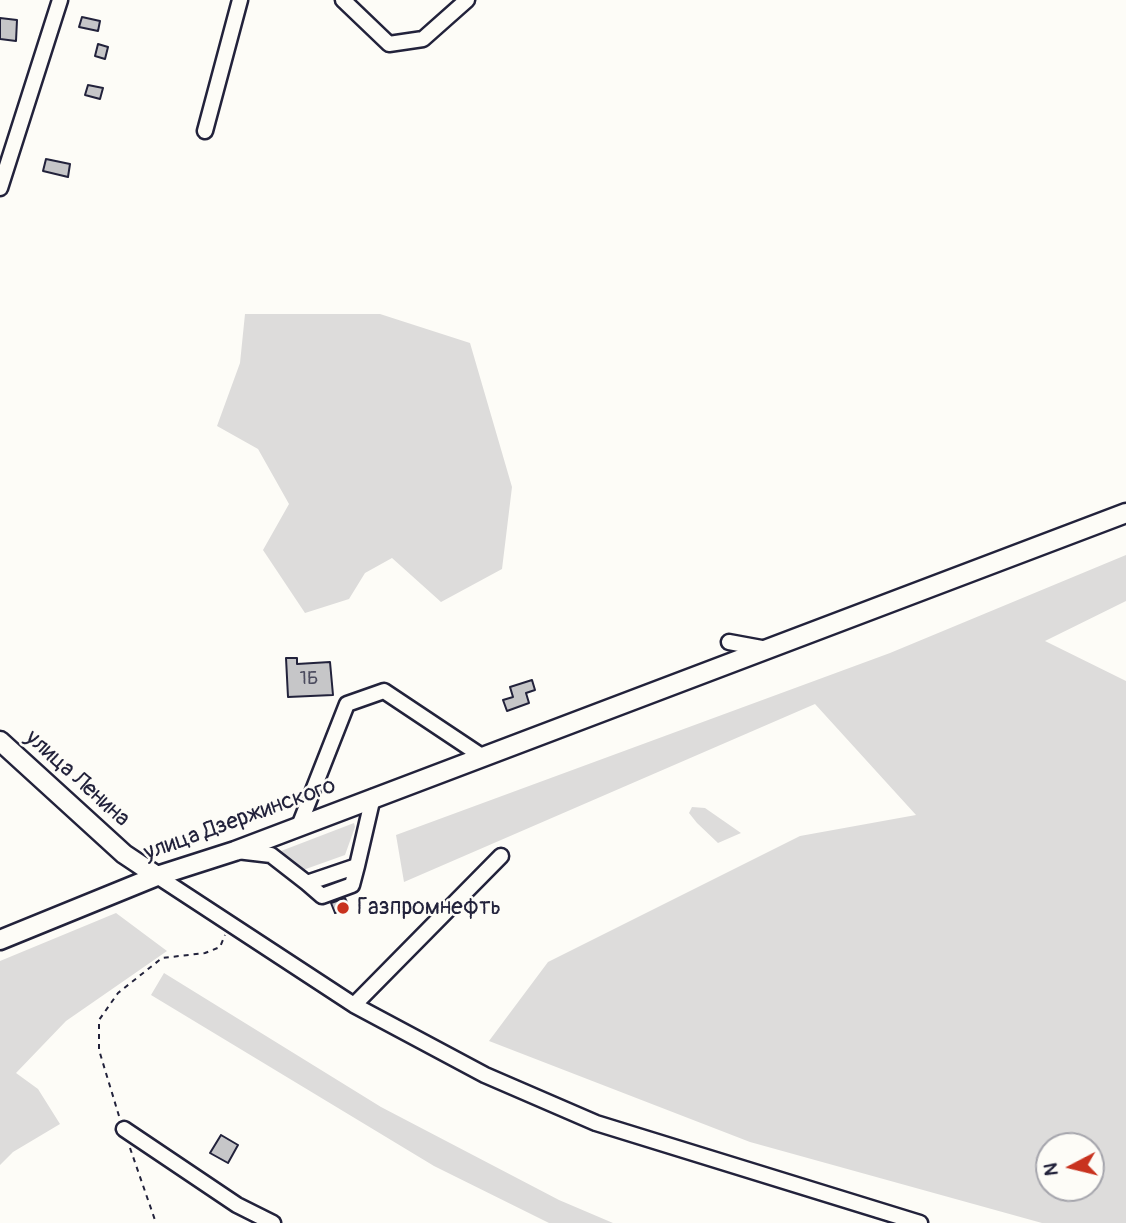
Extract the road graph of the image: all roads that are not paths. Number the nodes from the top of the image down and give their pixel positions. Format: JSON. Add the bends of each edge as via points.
{"nodes":[{"id":1,"x":60,"y":0,"type":"edge"},
{"id":2,"x":240,"y":0,"type":"edge"},
{"id":3,"x":343,"y":0,"type":"edge"},
{"id":4,"x":467,"y":0,"type":"edge"},
{"id":5,"x":205,"y":131,"type":"dead end"},
{"id":6,"x":0,"y":188,"type":"edge"},
{"id":7,"x":1126,"y":513,"type":"edge"},
{"id":8,"x":729,"y":642,"type":"dead end"},
{"id":9,"x":767,"y":649,"type":"junction"},
{"id":10,"x":0,"y":741,"type":"edge"},
{"id":11,"x":491,"y":754,"type":"junction"},
{"id":12,"x":373,"y":797,"type":"junction"},
{"id":13,"x":299,"y":826,"type":"junction"},
{"id":14,"x":235,"y":851,"type":"junction"},
{"id":15,"x":501,"y":856,"type":"dead end"},
{"id":16,"x":157,"y":876,"type":"junction"},
{"id":17,"x":0,"y":940,"type":"edge"},
{"id":18,"x":354,"y":1005,"type":"junction"},
{"id":19,"x":124,"y":1129,"type":"road end"},
{"id":20,"x":273,"y":1223,"type":"edge"},
{"id":21,"x":920,"y":1223,"type":"edge"}],
"edges":[{"from":1,"to":6,"type":"street"},
{"from":2,"to":5,"type":"street"},
{"from":3,"to":4,"type":"street","via":[[389,44],[423,39]]},
{"from":7,"to":9,"type":"main road","name":"улица Дзержинского"},
{"from":8,"to":9,"type":"street"},
{"from":9,"to":11,"type":"main road","name":"улица Дзержинского"},
{"from":10,"to":16,"type":"main road","name":"улица Ленина","via":[[124,854]]},
{"from":11,"to":12,"type":"main road","name":"улица Дзержинского"},
{"from":11,"to":13,"type":"street","via":[[384,691],[346,704]]},
{"from":12,"to":13,"type":"main road","name":"улица Дзержинского"},
{"from":12,"to":14,"type":"street","via":[[357,866],[307,883],[271,855]]},
{"from":13,"to":14,"type":"main road","name":"улица Дзержинского"},
{"from":14,"to":16,"type":"main road","name":"улица Дзержинского"},
{"from":15,"to":18,"type":"street"},
{"from":16,"to":17,"type":"main road","name":"улица Дзержинского"},
{"from":16,"to":18,"type":"street"},
{"from":18,"to":21,"type":"street","via":[[485,1075],[596,1123]]},
{"from":19,"to":20,"type":"street","via":[[237,1205]]}]}
